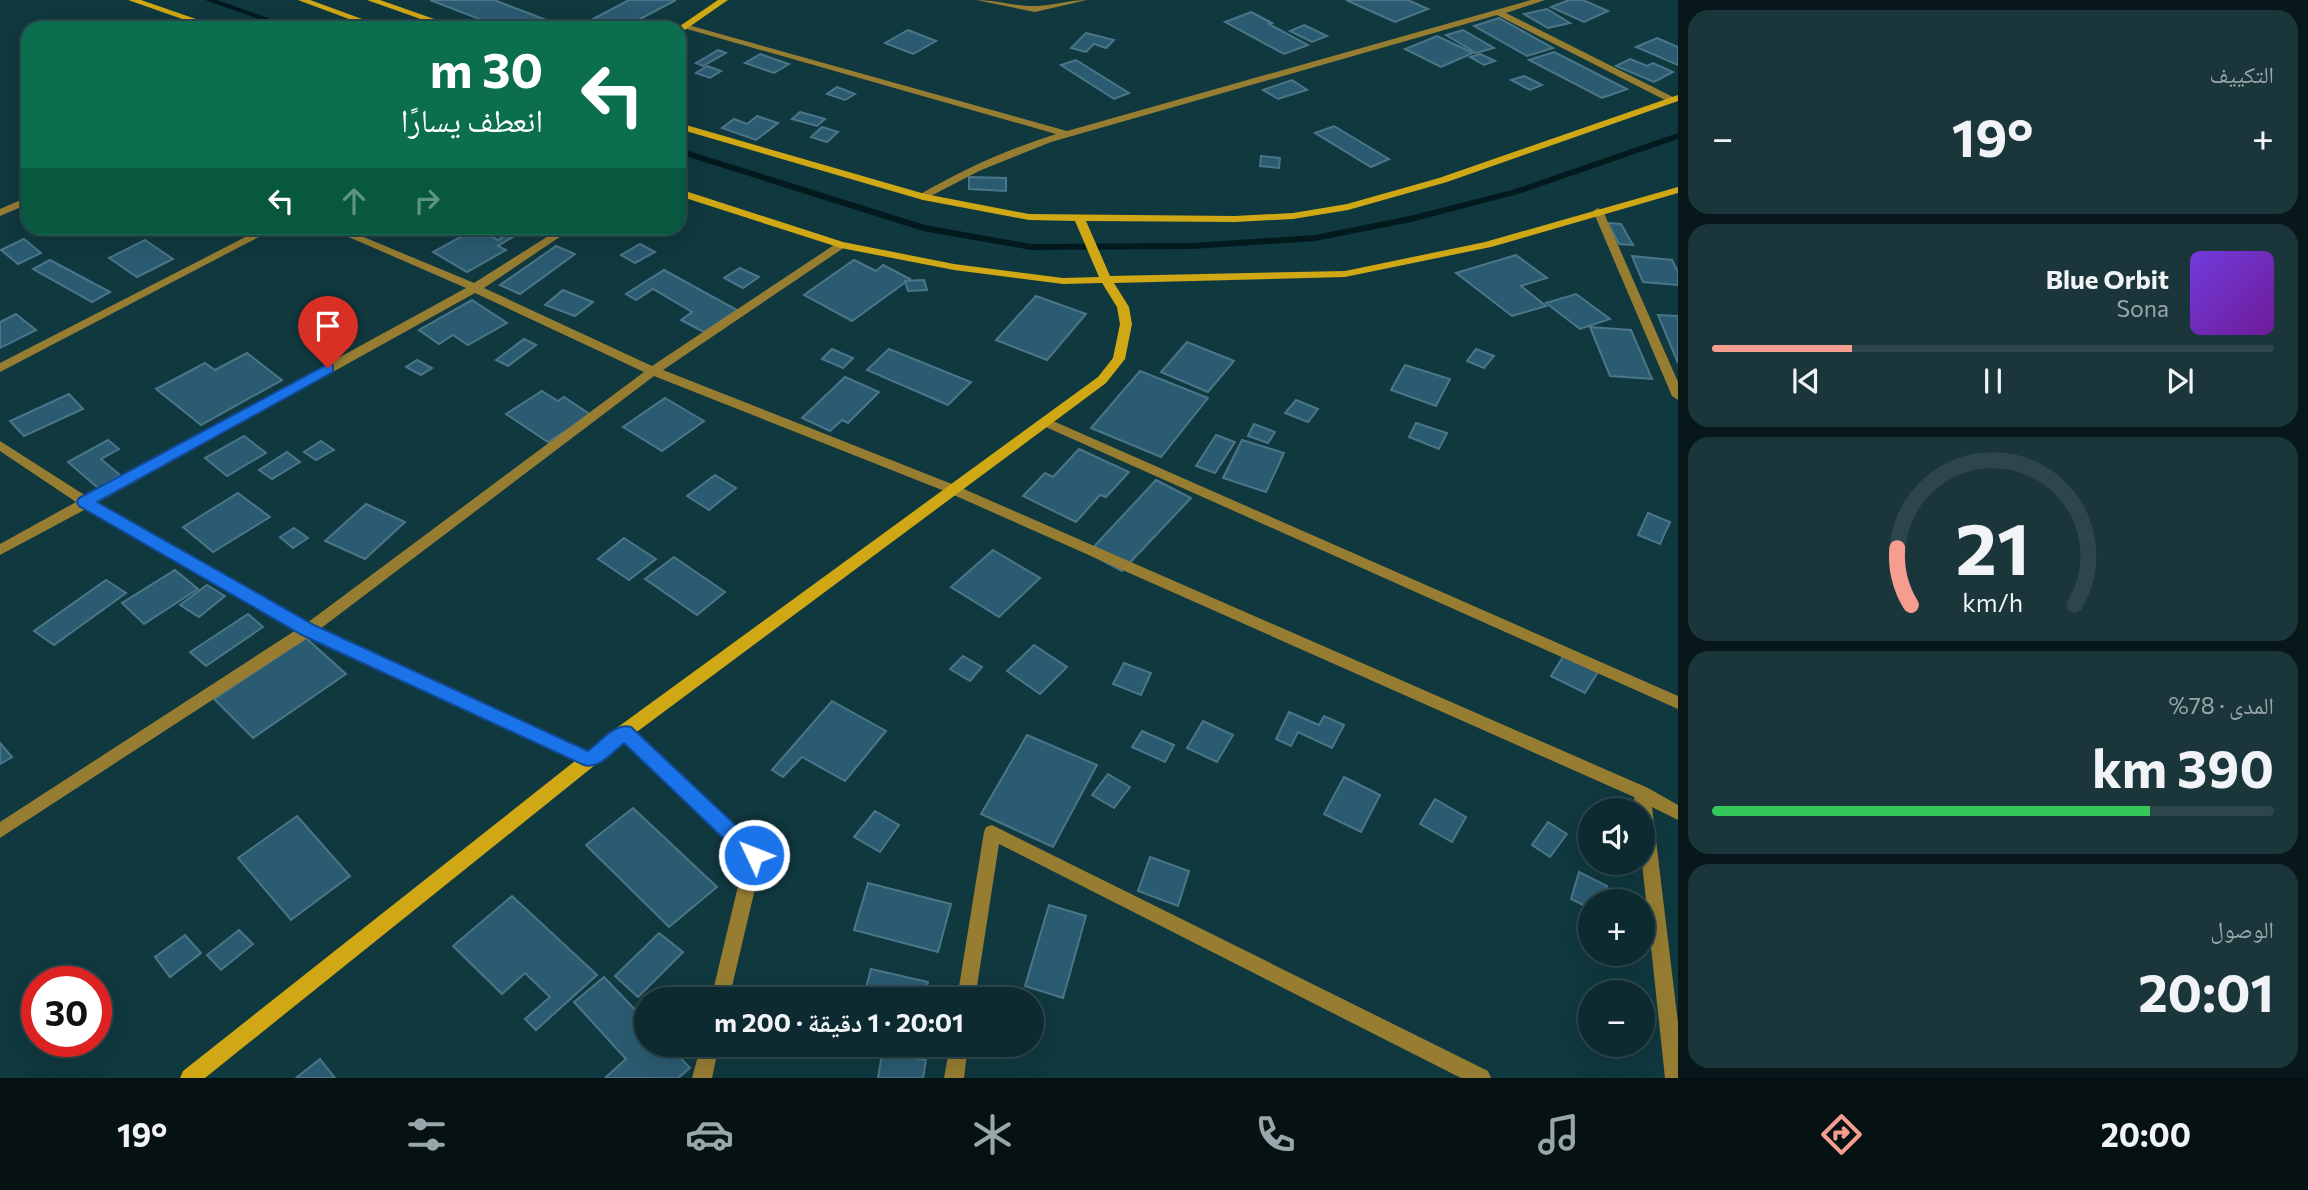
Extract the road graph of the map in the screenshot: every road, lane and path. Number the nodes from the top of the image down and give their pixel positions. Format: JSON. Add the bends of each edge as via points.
{"nodes":[{"id":1,"x":132,"y":0,"type":"edge"},
{"id":2,"x":302,"y":0,"type":"edge"},
{"id":3,"x":371,"y":0,"type":"edge"},
{"id":4,"x":724,"y":0,"type":"edge"},
{"id":5,"x":979,"y":0,"type":"edge"},
{"id":6,"x":1083,"y":0,"type":"edge"},
{"id":7,"x":1533,"y":1,"type":"edge"},
{"id":8,"x":1498,"y":12,"type":"junction"},
{"id":9,"x":196,"y":21,"type":"edge"},
{"id":10,"x":363,"y":21,"type":"edge"},
{"id":11,"x":434,"y":21,"type":"edge"},
{"id":12,"x":686,"y":26,"type":"edge"},
{"id":13,"x":686,"y":30,"type":"edge"},
{"id":14,"x":1675,"y":99,"type":"edge"},
{"id":15,"x":686,"y":127,"type":"edge"},
{"id":16,"x":1067,"y":134,"type":"junction"},
{"id":17,"x":1678,"y":190,"type":"edge"},
{"id":18,"x":686,"y":194,"type":"edge"},
{"id":19,"x":923,"y":197,"type":"junction"},
{"id":20,"x":21,"y":203,"type":"edge"},
{"id":21,"x":1598,"y":211,"type":"junction"},
{"id":22,"x":0,"y":213,"type":"edge"},
{"id":23,"x":1079,"y":218,"type":"junction"},
{"id":24,"x":256,"y":235,"type":"edge"},
{"id":25,"x":350,"y":235,"type":"edge"},
{"id":26,"x":557,"y":235,"type":"edge"},
{"id":27,"x":841,"y":245,"type":"junction"},
{"id":28,"x":1106,"y":280,"type":"junction"},
{"id":29,"x":475,"y":288,"type":"junction"},
{"id":30,"x":0,"y":368,"type":"edge"},
{"id":31,"x":653,"y":371,"type":"junction"},
{"id":32,"x":1678,"y":396,"type":"edge"},
{"id":33,"x":1044,"y":421,"type":"junction"},
{"id":34,"x":0,"y":445,"type":"edge"},
{"id":35,"x":952,"y":489,"type":"junction"},
{"id":36,"x":85,"y":502,"type":"junction"},
{"id":37,"x":0,"y":550,"type":"edge"},
{"id":38,"x":308,"y":630,"type":"junction"},
{"id":39,"x":1678,"y":703,"type":"edge"},
{"id":40,"x":624,"y":732,"type":"junction"},
{"id":41,"x":590,"y":760,"type":"junction"},
{"id":42,"x":1642,"y":793,"type":"junction"},
{"id":43,"x":1678,"y":813,"type":"edge"},
{"id":44,"x":0,"y":831,"type":"edge"},
{"id":45,"x":723,"y":987,"type":"edge"},
{"id":46,"x":968,"y":987,"type":"edge"},
{"id":47,"x":707,"y":1057,"type":"edge"},
{"id":48,"x":957,"y":1057,"type":"edge"},
{"id":49,"x":190,"y":1078,"type":"edge"},
{"id":50,"x":702,"y":1078,"type":"edge"},
{"id":51,"x":954,"y":1078,"type":"edge"},
{"id":52,"x":1480,"y":1078,"type":"edge"},
{"id":53,"x":1675,"y":1078,"type":"edge"}],
"edges":[{"from":1,"to":9,"type":"street"},
{"from":2,"to":10,"type":"street"},
{"from":3,"to":11,"type":"street"},
{"from":4,"to":12,"type":"street"},
{"from":5,"to":6,"type":"street","via":[[1035,9]]},
{"from":7,"to":8,"type":"street"},
{"from":8,"to":14,"type":"street"},
{"from":8,"to":16,"type":"street"},
{"from":13,"to":16,"type":"street"},
{"from":14,"to":23,"type":"street","via":[[1443,180],[1348,207],[1235,219]]},
{"from":15,"to":19,"type":"street"},
{"from":16,"to":19,"type":"street","via":[[960,173]]},
{"from":17,"to":21,"type":"street"},
{"from":18,"to":27,"type":"street"},
{"from":19,"to":23,"type":"street","via":[[1029,217]]},
{"from":20,"to":22,"type":"street"},
{"from":21,"to":28,"type":"street","via":[[1486,245],[1345,274]]},
{"from":21,"to":32,"type":"street"},
{"from":23,"to":28,"type":"street"},
{"from":24,"to":30,"type":"street"},
{"from":25,"to":29,"type":"street"},
{"from":26,"to":29,"type":"street"},
{"from":27,"to":28,"type":"street","via":[[1022,276]]},
{"from":27,"to":31,"type":"street"},
{"from":28,"to":33,"type":"street","via":[[1123,307],[1126,324],[1119,359],[1102,380]]},
{"from":29,"to":31,"type":"street"},
{"from":29,"to":36,"type":"street"},
{"from":31,"to":35,"type":"street"},
{"from":31,"to":38,"type":"street"},
{"from":33,"to":35,"type":"street"},
{"from":33,"to":39,"type":"street"},
{"from":34,"to":36,"type":"street"},
{"from":35,"to":40,"type":"street"},
{"from":35,"to":42,"type":"street"},
{"from":36,"to":37,"type":"street"},
{"from":36,"to":38,"type":"street"},
{"from":38,"to":41,"type":"street"},
{"from":38,"to":44,"type":"street"},
{"from":40,"to":41,"type":"street"},
{"from":40,"to":45,"type":"street","via":[[754,855]]},
{"from":41,"to":49,"type":"street"},
{"from":42,"to":43,"type":"street"},
{"from":42,"to":53,"type":"street"},
{"from":46,"to":52,"type":"street","via":[[992,832]]},
{"from":47,"to":50,"type":"street"},
{"from":48,"to":51,"type":"street"}]}
